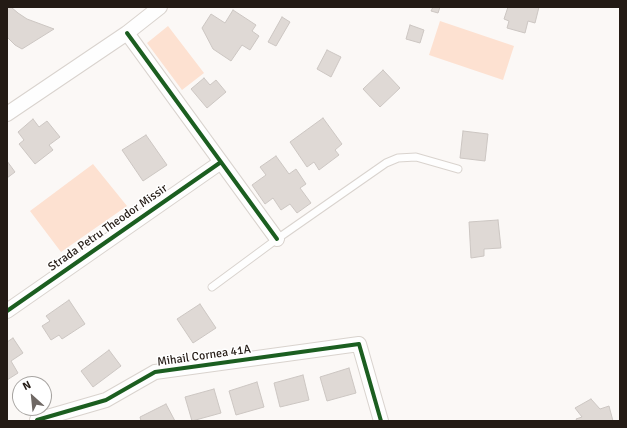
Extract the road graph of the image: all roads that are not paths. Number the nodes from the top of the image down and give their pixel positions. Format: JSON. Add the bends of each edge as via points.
{"nodes":[{"id":1,"x":160,"y":7,"type":"edge"},
{"id":2,"x":127,"y":33,"type":"junction"},
{"id":3,"x":7,"y":114,"type":"edge"},
{"id":4,"x":221,"y":162,"type":"junction"},
{"id":5,"x":458,"y":169,"type":"dead end"},
{"id":6,"x":277,"y":239,"type":"junction"},
{"id":7,"x":212,"y":287,"type":"dead end"},
{"id":8,"x":7,"y":311,"type":"edge"},
{"id":9,"x":37,"y":420,"type":"edge"},
{"id":10,"x":382,"y":421,"type":"edge"}],
"edges":[{"from":1,"to":2,"type":"street"},
{"from":2,"to":3,"type":"street"},
{"from":2,"to":4,"type":"street"},
{"from":4,"to":6,"type":"street"},
{"from":4,"to":8,"type":"street","name":"Strada Petru Theodor Missir"},
{"from":5,"to":6,"type":"lane","via":[[416,158],[398,158],[386,163]]},
{"from":6,"to":7,"type":"lane"},
{"from":9,"to":10,"type":"street","name":"Mihail Cornea 41A","via":[[106,400],[155,372],[359,344]]}]}
